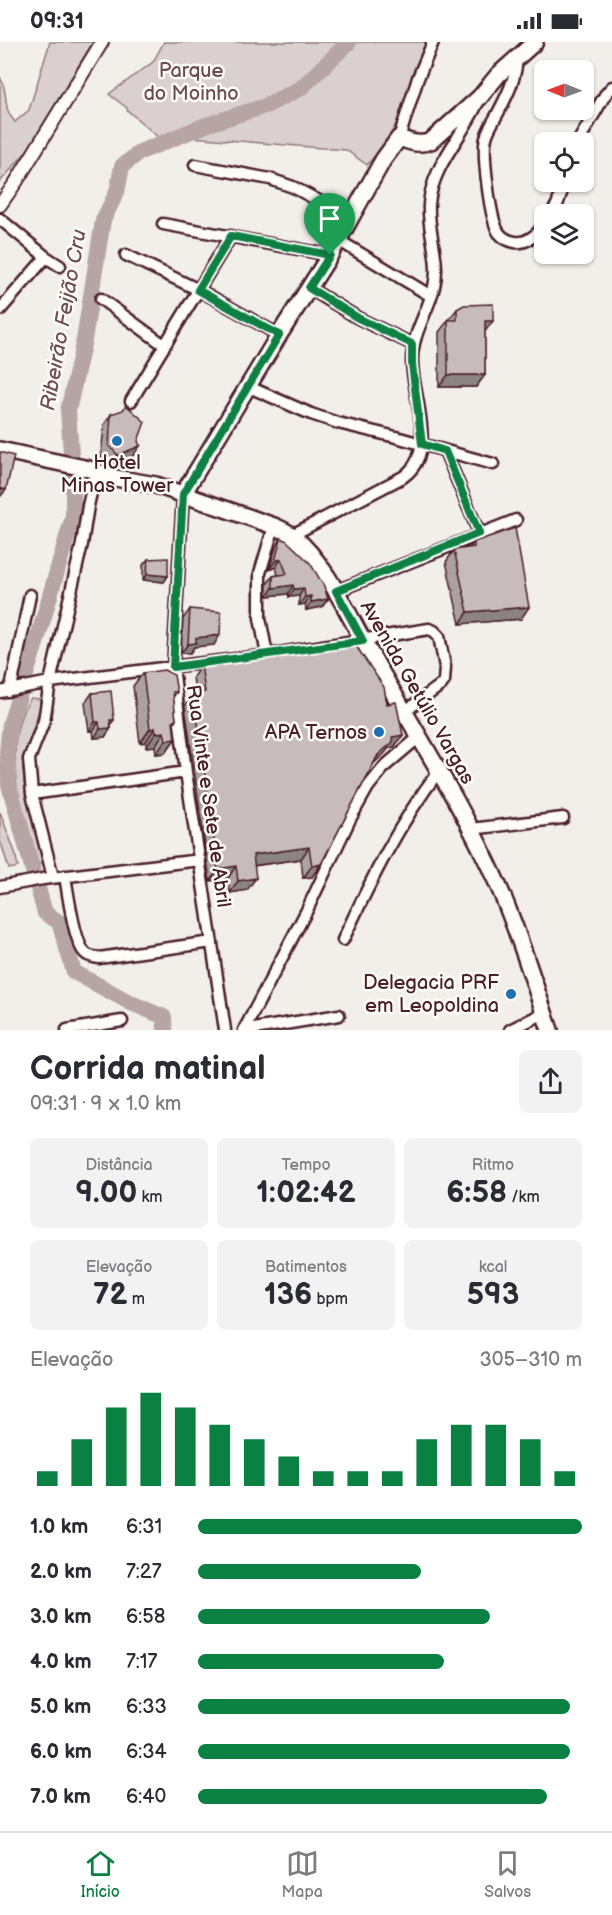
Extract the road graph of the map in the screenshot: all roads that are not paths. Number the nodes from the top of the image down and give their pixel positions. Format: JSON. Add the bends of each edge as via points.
{"nodes":[{"id":1,"x":102,"y":42,"type":"edge"},
{"id":2,"x":433,"y":42,"type":"edge"},
{"id":3,"x":535,"y":42,"type":"edge"},
{"id":4,"x":517,"y":57,"type":"junction"},
{"id":5,"x":612,"y":87,"type":"edge"},
{"id":6,"x":480,"y":97,"type":"junction"},
{"id":7,"x":584,"y":132,"type":"edge"},
{"id":8,"x":399,"y":138,"type":"junction"},
{"id":9,"x":195,"y":165,"type":"dead end"},
{"id":10,"x":0,"y":205,"type":"edge"},
{"id":11,"x":349,"y":218,"type":"junction"},
{"id":12,"x":0,"y":219,"type":"edge"},
{"id":13,"x":163,"y":224,"type":"dead end"},
{"id":14,"x":231,"y":236,"type":"junction"},
{"id":15,"x":534,"y":236,"type":"edge"},
{"id":16,"x":338,"y":240,"type":"junction"},
{"id":17,"x":126,"y":255,"type":"dead end"},
{"id":18,"x":330,"y":255,"type":"junction"},
{"id":19,"x":46,"y":257,"type":"junction"},
{"id":20,"x":60,"y":266,"type":"dead end"},
{"id":21,"x":309,"y":288,"type":"junction"},
{"id":22,"x":198,"y":290,"type":"junction"},
{"id":23,"x":431,"y":296,"type":"junction"},
{"id":24,"x":101,"y":299,"type":"dead end"},
{"id":25,"x":0,"y":310,"type":"edge"},
{"id":26,"x":279,"y":335,"type":"junction"},
{"id":27,"x":412,"y":344,"type":"junction"},
{"id":28,"x":164,"y":345,"type":"junction"},
{"id":29,"x":249,"y":387,"type":"junction"},
{"id":30,"x":131,"y":400,"type":"dead end"},
{"id":31,"x":422,"y":444,"type":"junction"},
{"id":32,"x":0,"y":450,"type":"edge"},
{"id":33,"x":445,"y":451,"type":"junction"},
{"id":34,"x":493,"y":464,"type":"dead end"},
{"id":35,"x":93,"y":470,"type":"junction"},
{"id":36,"x":183,"y":494,"type":"junction"},
{"id":37,"x":516,"y":520,"type":"dead end"},
{"id":38,"x":274,"y":526,"type":"junction"},
{"id":39,"x":479,"y":533,"type":"junction"},
{"id":40,"x":292,"y":535,"type":"junction"},
{"id":41,"x":336,"y":591,"type":"junction"},
{"id":42,"x":30,"y":595,"type":"dead end"},
{"id":43,"x":363,"y":641,"type":"junction"},
{"id":44,"x":267,"y":656,"type":"junction"},
{"id":45,"x":173,"y":667,"type":"junction"},
{"id":46,"x":50,"y":682,"type":"junction"},
{"id":47,"x":8,"y":691,"type":"edge"},
{"id":48,"x":404,"y":712,"type":"junction"},
{"id":49,"x":419,"y":737,"type":"junction"},
{"id":50,"x":186,"y":772,"type":"junction"},
{"id":51,"x":438,"y":772,"type":"junction"},
{"id":52,"x":32,"y":794,"type":"junction"},
{"id":53,"x":563,"y":818,"type":"dead end"},
{"id":54,"x":471,"y":829,"type":"junction"},
{"id":55,"x":200,"y":860,"type":"junction"},
{"id":56,"x":65,"y":876,"type":"junction"},
{"id":57,"x":48,"y":878,"type":"junction"},
{"id":58,"x":2,"y":886,"type":"edge"},
{"id":59,"x":343,"y":940,"type":"dead end"},
{"id":60,"x":212,"y":942,"type":"junction"},
{"id":61,"x":544,"y":1013,"type":"junction"},
{"id":62,"x":339,"y":1015,"type":"dead end"},
{"id":63,"x":122,"y":1021,"type":"dead end"},
{"id":64,"x":67,"y":1030,"type":"edge"},
{"id":65,"x":225,"y":1030,"type":"edge"},
{"id":66,"x":246,"y":1030,"type":"edge"},
{"id":67,"x":510,"y":1030,"type":"edge"},
{"id":68,"x":550,"y":1030,"type":"edge"}],
"edges":[{"from":1,"to":10,"type":"street"},
{"from":2,"to":8,"type":"street"},
{"from":3,"to":4,"type":"main road"},
{"from":4,"to":6,"type":"main road"},
{"from":4,"to":15,"type":"street","via":[[510,92],[486,138],[488,183],[500,234],[507,240],[525,242]]},
{"from":5,"to":7,"type":"street"},
{"from":6,"to":8,"type":"main road","via":[[431,141],[418,144]]},
{"from":6,"to":23,"type":"street","via":[[432,189],[429,217],[436,269]]},
{"from":8,"to":11,"type":"main road"},
{"from":9,"to":11,"type":"street","via":[[270,179],[293,187]]},
{"from":11,"to":16,"type":"main road"},
{"from":12,"to":19,"type":"street"},
{"from":13,"to":14,"type":"street"},
{"from":14,"to":18,"type":"street"},
{"from":14,"to":22,"type":"street"},
{"from":16,"to":18,"type":"main road"},
{"from":16,"to":23,"type":"street"},
{"from":17,"to":22,"type":"street"},
{"from":18,"to":21,"type":"main road"},
{"from":19,"to":20,"type":"street"},
{"from":19,"to":25,"type":"street"},
{"from":21,"to":26,"type":"main road"},
{"from":21,"to":27,"type":"street"},
{"from":22,"to":26,"type":"street"},
{"from":22,"to":28,"type":"street"},
{"from":23,"to":27,"type":"street"},
{"from":24,"to":28,"type":"street"},
{"from":26,"to":29,"type":"main road"},
{"from":27,"to":31,"type":"street"},
{"from":28,"to":30,"type":"street"},
{"from":29,"to":31,"type":"street","via":[[338,423]]},
{"from":29,"to":36,"type":"main road"},
{"from":31,"to":33,"type":"street"},
{"from":31,"to":40,"type":"street","via":[[411,471]]},
{"from":32,"to":35,"type":"main road","name":"Avenida Getúlio Vargas"},
{"from":33,"to":34,"type":"street"},
{"from":33,"to":39,"type":"street"},
{"from":35,"to":36,"type":"main road","name":"Avenida Getúlio Vargas"},
{"from":35,"to":46,"type":"street","via":[[82,544]]},
{"from":36,"to":38,"type":"main road","name":"Avenida Getúlio Vargas"},
{"from":36,"to":45,"type":"street","name":"Rua Vinte e Sete de Abril"},
{"from":37,"to":39,"type":"street"},
{"from":38,"to":40,"type":"main road","name":"Avenida Getúlio Vargas"},
{"from":38,"to":44,"type":"street","via":[[260,573],[260,618]]},
{"from":39,"to":41,"type":"street"},
{"from":40,"to":41,"type":"main road","name":"Avenida Getúlio Vargas"},
{"from":41,"to":43,"type":"main road","name":"Avenida Getúlio Vargas"},
{"from":42,"to":47,"type":"street"},
{"from":43,"to":44,"type":"street"},
{"from":43,"to":48,"type":"main road","name":"Avenida Getúlio Vargas"},
{"from":43,"to":48,"type":"street","via":[[423,628],[438,636],[444,681]]},
{"from":44,"to":45,"type":"street"},
{"from":45,"to":46,"type":"street"},
{"from":45,"to":50,"type":"street","name":"Rua Vinte e Sete de Abril"},
{"from":46,"to":47,"type":"street"},
{"from":46,"to":52,"type":"street","via":[[44,721],[29,759]]},
{"from":48,"to":49,"type":"main road","name":"Avenida Getúlio Vargas"},
{"from":49,"to":51,"type":"main road","name":"Avenida Getúlio Vargas"},
{"from":49,"to":66,"type":"street","via":[[385,766],[368,787]]},
{"from":50,"to":52,"type":"street"},
{"from":50,"to":55,"type":"street","name":"Rua Vinte e Sete de Abril"},
{"from":51,"to":54,"type":"main road","name":"Avenida Getúlio Vargas"},
{"from":51,"to":59,"type":"street","via":[[407,815]]},
{"from":52,"to":57,"type":"street"},
{"from":53,"to":54,"type":"street"},
{"from":54,"to":61,"type":"main road","name":"Avenida Getúlio Vargas","via":[[525,952]]},
{"from":55,"to":56,"type":"street"},
{"from":55,"to":60,"type":"street","name":"Rua Vinte e Sete de Abril"},
{"from":56,"to":57,"type":"street"},
{"from":56,"to":60,"type":"street","via":[[78,943],[91,957]]},
{"from":57,"to":58,"type":"street"},
{"from":60,"to":65,"type":"street","name":"Rua Vinte e Sete de Abril"},
{"from":61,"to":67,"type":"street"},
{"from":61,"to":68,"type":"main road","name":"Avenida Getúlio Vargas"},
{"from":62,"to":66,"type":"street"},
{"from":63,"to":64,"type":"street"}]}
